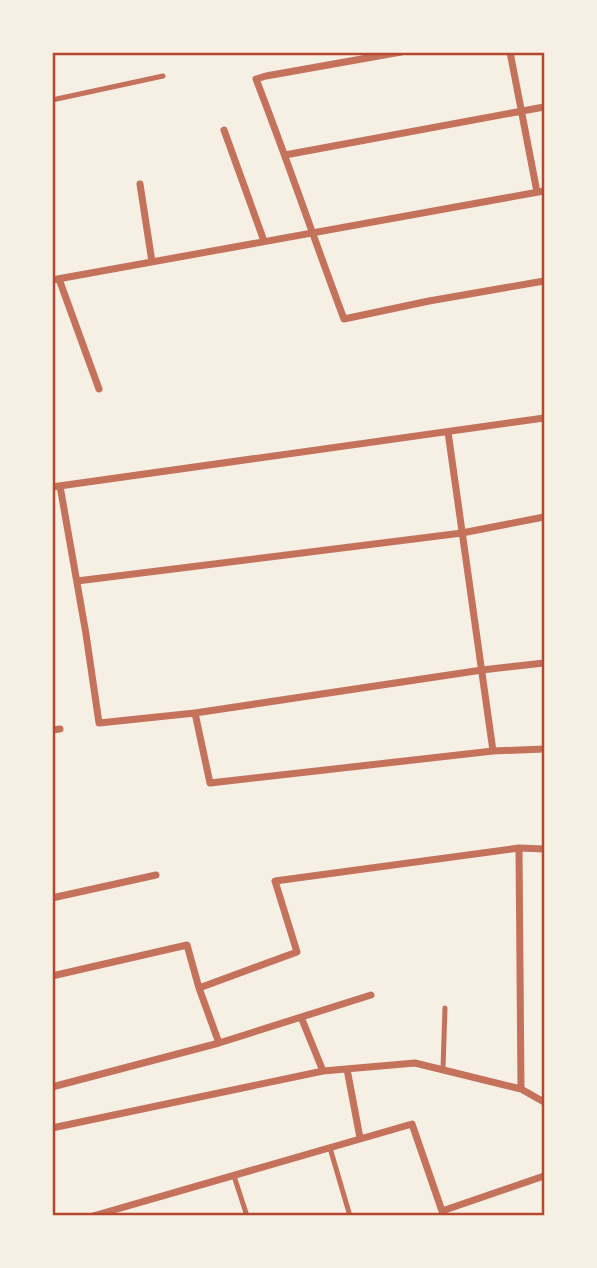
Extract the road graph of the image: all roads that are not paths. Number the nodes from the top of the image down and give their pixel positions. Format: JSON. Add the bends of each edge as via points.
{"nodes":[{"id":1,"x":401,"y":52,"type":"edge"},
{"id":2,"x":510,"y":52,"type":"edge"},
{"id":3,"x":163,"y":76,"type":"dead end"},
{"id":4,"x":52,"y":100,"type":"edge"},
{"id":5,"x":544,"y":107,"type":"edge"},
{"id":6,"x":522,"y":111,"type":"junction"},
{"id":7,"x":224,"y":130,"type":"dead end"},
{"id":8,"x":285,"y":155,"type":"junction"},
{"id":9,"x":140,"y":184,"type":"dead end"},
{"id":10,"x":541,"y":192,"type":"edge"},
{"id":11,"x":312,"y":232,"type":"junction"},
{"id":12,"x":264,"y":241,"type":"junction"},
{"id":13,"x":152,"y":262,"type":"junction"},
{"id":14,"x":56,"y":279,"type":"edge"},
{"id":15,"x":544,"y":281,"type":"edge"},
{"id":16,"x":99,"y":389,"type":"dead end"},
{"id":17,"x":544,"y":418,"type":"edge"},
{"id":18,"x":448,"y":432,"type":"junction"},
{"id":19,"x":56,"y":486,"type":"edge"},
{"id":20,"x":544,"y":517,"type":"edge"},
{"id":21,"x":463,"y":533,"type":"junction"},
{"id":22,"x":77,"y":582,"type":"junction"},
{"id":23,"x":544,"y":663,"type":"edge"},
{"id":24,"x":482,"y":670,"type":"junction"},
{"id":25,"x":195,"y":713,"type":"junction"},
{"id":26,"x":544,"y":749,"type":"edge"},
{"id":27,"x":493,"y":751,"type":"junction"},
{"id":28,"x":519,"y":848,"type":"junction"},
{"id":29,"x":544,"y":849,"type":"edge"},
{"id":30,"x":156,"y":875,"type":"dead end"},
{"id":31,"x":52,"y":898,"type":"edge"},
{"id":32,"x":52,"y":976,"type":"edge"},
{"id":33,"x":199,"y":988,"type":"junction"},
{"id":34,"x":371,"y":995,"type":"dead end"},
{"id":35,"x":445,"y":1008,"type":"dead end"},
{"id":36,"x":301,"y":1017,"type":"junction"},
{"id":37,"x":219,"y":1043,"type":"junction"},
{"id":38,"x":347,"y":1069,"type":"junction"},
{"id":39,"x":443,"y":1069,"type":"junction"},
{"id":40,"x":323,"y":1071,"type":"junction"},
{"id":41,"x":52,"y":1087,"type":"edge"},
{"id":42,"x":521,"y":1089,"type":"junction"},
{"id":43,"x":544,"y":1101,"type":"edge"},
{"id":44,"x":52,"y":1128,"type":"edge"},
{"id":45,"x":360,"y":1139,"type":"junction"},
{"id":46,"x":330,"y":1148,"type":"junction"},
{"id":47,"x":234,"y":1176,"type":"junction"},
{"id":48,"x":544,"y":1176,"type":"edge"},
{"id":49,"x":107,"y":1214,"type":"edge"},
{"id":50,"x":93,"y":1216,"type":"edge"},
{"id":51,"x":247,"y":1216,"type":"edge"},
{"id":52,"x":350,"y":1216,"type":"edge"}],
"edges":[{"from":1,"to":8,"type":"street","via":[[256,79]]},
{"from":2,"to":6,"type":"street"},
{"from":3,"to":4,"type":"lane"},
{"from":5,"to":6,"type":"street"},
{"from":6,"to":8,"type":"street"},
{"from":6,"to":10,"type":"street"},
{"from":7,"to":12,"type":"street"},
{"from":8,"to":11,"type":"street"},
{"from":9,"to":13,"type":"street"},
{"from":10,"to":11,"type":"street"},
{"from":11,"to":12,"type":"street"},
{"from":11,"to":15,"type":"street","via":[[344,318]]},
{"from":12,"to":13,"type":"street"},
{"from":13,"to":14,"type":"street"},
{"from":14,"to":16,"type":"street"},
{"from":17,"to":18,"type":"street"},
{"from":18,"to":19,"type":"street"},
{"from":18,"to":21,"type":"street"},
{"from":19,"to":22,"type":"street"},
{"from":20,"to":21,"type":"street"},
{"from":21,"to":22,"type":"street"},
{"from":21,"to":24,"type":"street"},
{"from":22,"to":25,"type":"street","via":[[99,723]]},
{"from":23,"to":24,"type":"street"},
{"from":24,"to":25,"type":"street"},
{"from":24,"to":27,"type":"street"},
{"from":25,"to":27,"type":"street","via":[[210,783]]},
{"from":26,"to":27,"type":"street"},
{"from":28,"to":29,"type":"street"},
{"from":28,"to":33,"type":"street","via":[[275,881],[297,952]]},
{"from":28,"to":42,"type":"street"},
{"from":30,"to":31,"type":"street"},
{"from":32,"to":33,"type":"street","via":[[187,945]]},
{"from":33,"to":37,"type":"street"},
{"from":34,"to":36,"type":"street"},
{"from":35,"to":39,"type":"lane"},
{"from":36,"to":37,"type":"street"},
{"from":36,"to":40,"type":"street"},
{"from":37,"to":41,"type":"street"},
{"from":38,"to":39,"type":"street","via":[[415,1063]]},
{"from":38,"to":40,"type":"street"},
{"from":38,"to":45,"type":"street"},
{"from":39,"to":42,"type":"street"},
{"from":40,"to":44,"type":"street"},
{"from":42,"to":43,"type":"street"},
{"from":45,"to":46,"type":"street"},
{"from":45,"to":48,"type":"street","via":[[412,1124],[442,1211]]},
{"from":46,"to":47,"type":"street"},
{"from":46,"to":52,"type":"lane"},
{"from":47,"to":49,"type":"street"},
{"from":47,"to":51,"type":"lane"},
{"from":49,"to":50,"type":"street"}]}
